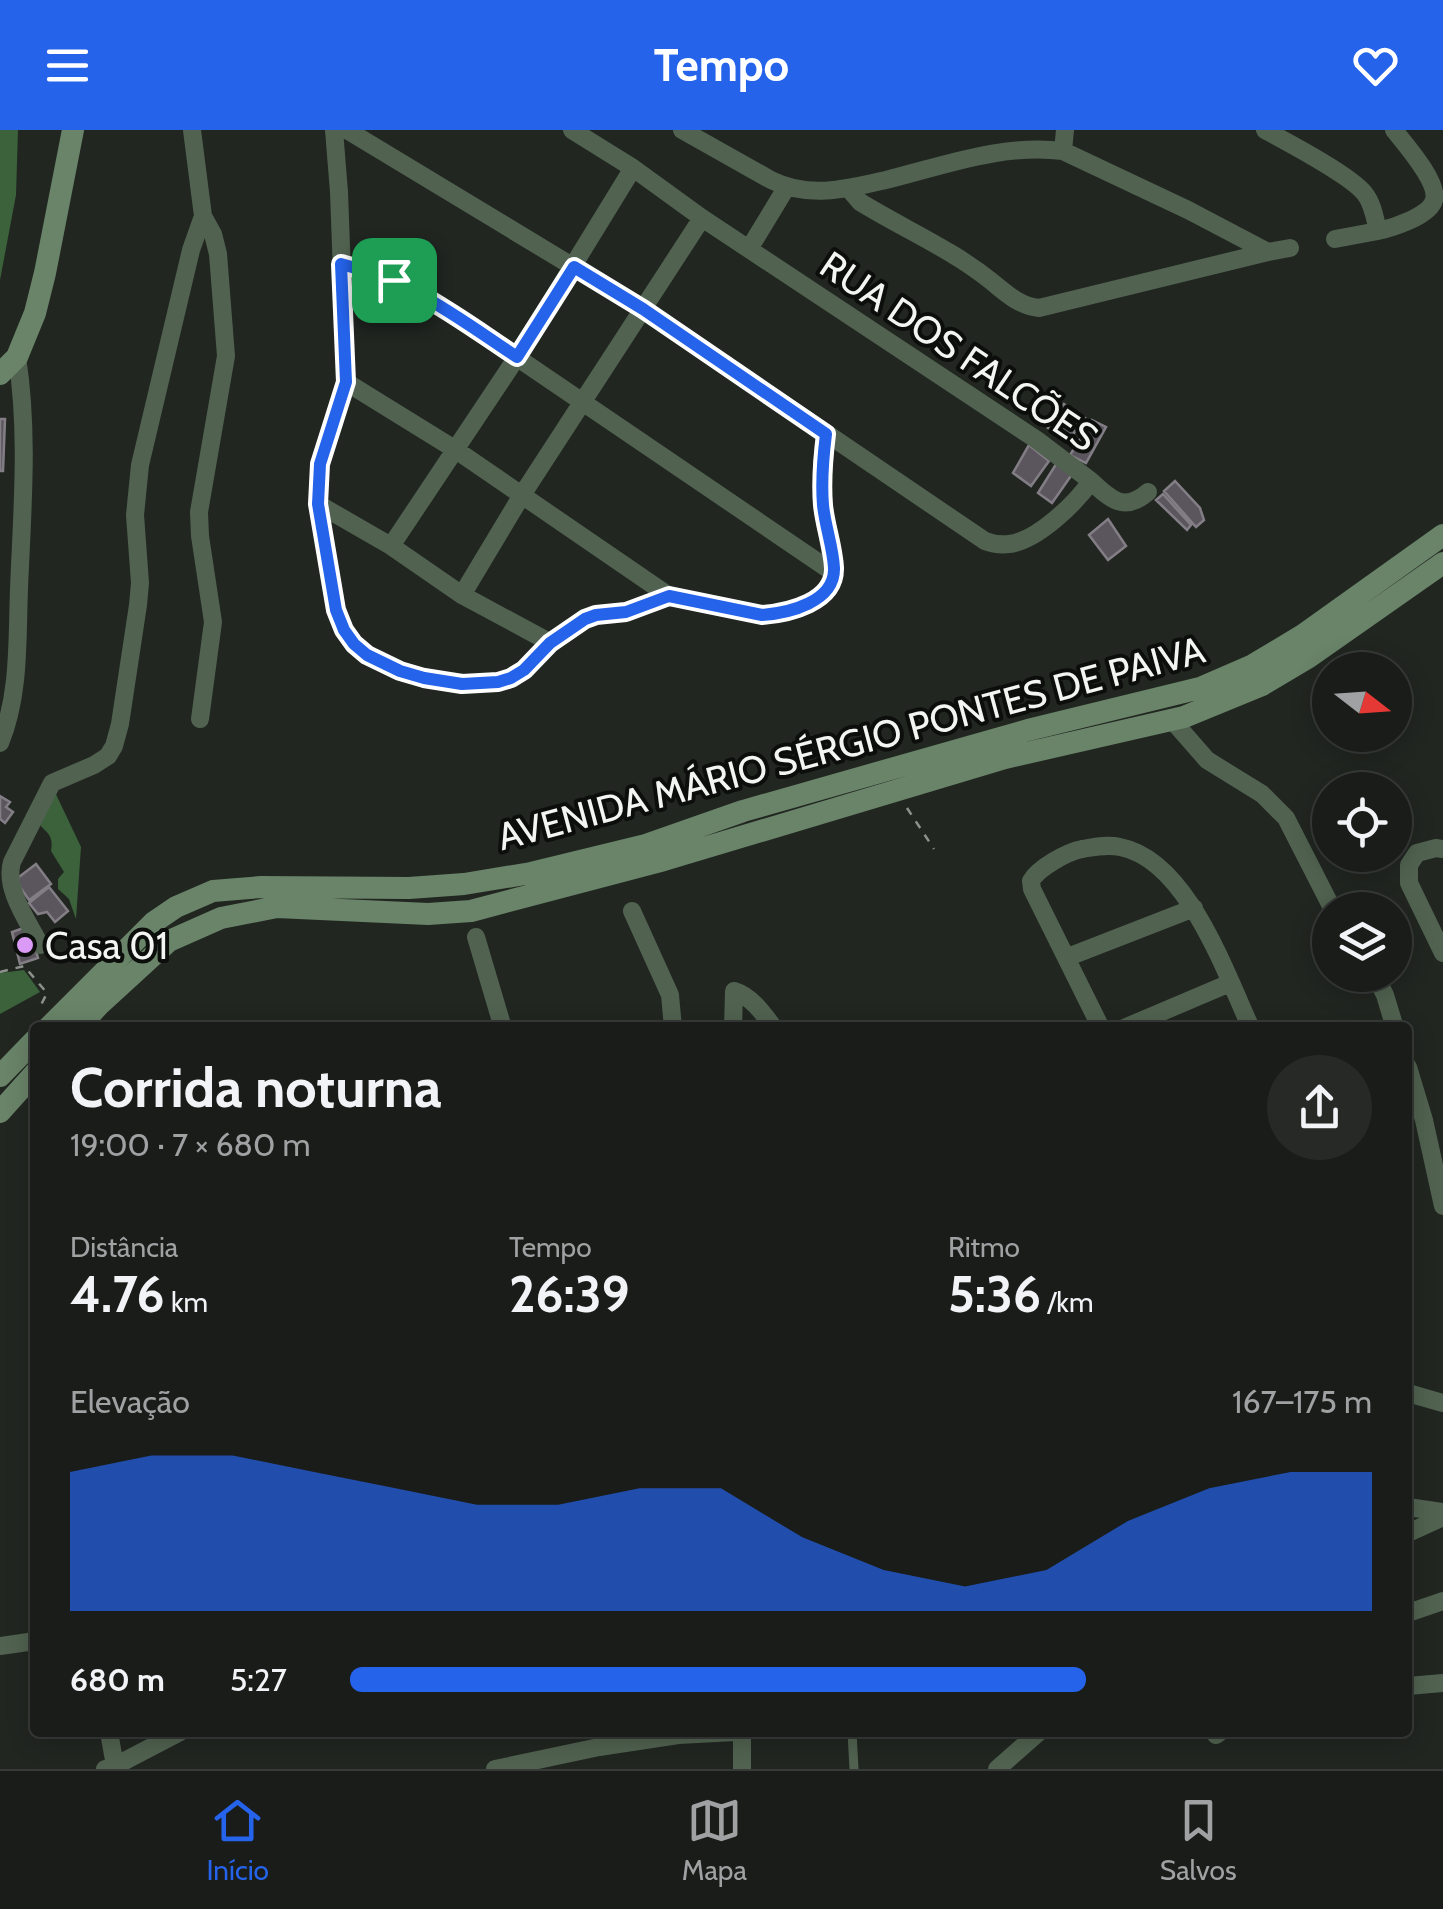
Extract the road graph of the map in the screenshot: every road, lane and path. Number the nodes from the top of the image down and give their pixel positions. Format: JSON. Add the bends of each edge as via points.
{"nodes":[{"id":1,"x":72,"y":130,"type":"edge"},
{"id":2,"x":192,"y":130,"type":"edge"},
{"id":3,"x":334,"y":130,"type":"edge"},
{"id":4,"x":347,"y":130,"type":"edge"},
{"id":5,"x":572,"y":130,"type":"edge"},
{"id":6,"x":682,"y":130,"type":"edge"},
{"id":7,"x":1065,"y":130,"type":"edge"},
{"id":8,"x":1265,"y":130,"type":"edge"},
{"id":9,"x":1394,"y":130,"type":"edge"},
{"id":10,"x":1063,"y":151,"type":"junction"},
{"id":11,"x":633,"y":168,"type":"junction"},
{"id":12,"x":786,"y":188,"type":"junction"},
{"id":13,"x":849,"y":188,"type":"junction"},
{"id":14,"x":203,"y":216,"type":"junction"},
{"id":15,"x":702,"y":218,"type":"junction"},
{"id":16,"x":1378,"y":231,"type":"junction"},
{"id":17,"x":1334,"y":239,"type":"dead end"},
{"id":18,"x":1290,"y":248,"type":"dead end"},
{"id":19,"x":749,"y":249,"type":"junction"},
{"id":20,"x":1268,"y":252,"type":"junction"},
{"id":21,"x":341,"y":264,"type":"junction"},
{"id":22,"x":574,"y":267,"type":"junction"},
{"id":23,"x":643,"y":309,"type":"junction"},
{"id":24,"x":17,"y":357,"type":"junction"},
{"id":25,"x":517,"y":357,"type":"junction"},
{"id":26,"x":0,"y":374,"type":"edge"},
{"id":27,"x":346,"y":382,"type":"junction"},
{"id":28,"x":584,"y":401,"type":"junction"},
{"id":29,"x":826,"y":434,"type":"junction"},
{"id":30,"x":456,"y":450,"type":"junction"},
{"id":31,"x":1091,"y":481,"type":"junction"},
{"id":32,"x":1148,"y":492,"type":"dead end"},
{"id":33,"x":522,"y":495,"type":"junction"},
{"id":34,"x":318,"y":504,"type":"junction"},
{"id":35,"x":1443,"y":535,"type":"edge"},
{"id":36,"x":391,"y":546,"type":"junction"},
{"id":37,"x":1443,"y":563,"type":"edge"},
{"id":38,"x":834,"y":573,"type":"junction"},
{"id":39,"x":462,"y":595,"type":"junction"},
{"id":40,"x":669,"y":596,"type":"junction"},
{"id":41,"x":550,"y":643,"type":"junction"},
{"id":42,"x":200,"y":718,"type":"dead end"},
{"id":43,"x":1172,"y":720,"type":"junction"},
{"id":44,"x":0,"y":742,"type":"edge"},
{"id":45,"x":896,"y":790,"type":"junction"},
{"id":46,"x":1443,"y":848,"type":"edge"},
{"id":47,"x":934,"y":849,"type":"dead end"},
{"id":48,"x":4,"y":875,"type":"edge"},
{"id":49,"x":1324,"y":892,"type":"edge"},
{"id":50,"x":1194,"y":908,"type":"junction"},
{"id":51,"x":632,"y":911,"type":"dead end"},
{"id":52,"x":476,"y":937,"type":"dead end"},
{"id":53,"x":40,"y":946,"type":"dead end"},
{"id":54,"x":1443,"y":954,"type":"edge"},
{"id":55,"x":1068,"y":957,"type":"junction"},
{"id":56,"x":0,"y":972,"type":"edge"},
{"id":57,"x":1230,"y":983,"type":"junction"},
{"id":58,"x":1384,"y":992,"type":"edge"},
{"id":59,"x":43,"y":1018,"type":"edge"},
{"id":60,"x":83,"y":1022,"type":"edge"},
{"id":61,"x":501,"y":1022,"type":"edge"},
{"id":62,"x":672,"y":1022,"type":"edge"},
{"id":63,"x":733,"y":1022,"type":"edge"},
{"id":64,"x":769,"y":1022,"type":"edge"},
{"id":65,"x":1098,"y":1022,"type":"edge"},
{"id":66,"x":1138,"y":1022,"type":"edge"},
{"id":67,"x":1248,"y":1022,"type":"edge"},
{"id":68,"x":1393,"y":1022,"type":"edge"},
{"id":69,"x":30,"y":1045,"type":"edge"},
{"id":70,"x":0,"y":1076,"type":"edge"},
{"id":71,"x":30,"y":1079,"type":"edge"},
{"id":72,"x":1412,"y":1080,"type":"edge"},
{"id":73,"x":0,"y":1112,"type":"edge"},
{"id":74,"x":1443,"y":1206,"type":"edge"},
{"id":75,"x":1412,"y":1394,"type":"edge"},
{"id":76,"x":1443,"y":1403,"type":"edge"},
{"id":77,"x":1412,"y":1508,"type":"edge"},
{"id":78,"x":1443,"y":1514,"type":"edge"},
{"id":79,"x":1412,"y":1531,"type":"edge"},
{"id":80,"x":1443,"y":1600,"type":"edge"},
{"id":81,"x":1412,"y":1612,"type":"edge"},
{"id":82,"x":30,"y":1642,"type":"edge"},
{"id":83,"x":0,"y":1646,"type":"edge"},
{"id":84,"x":1443,"y":1684,"type":"edge"},
{"id":85,"x":1412,"y":1686,"type":"edge"},
{"id":86,"x":108,"y":1737,"type":"edge"},
{"id":87,"x":170,"y":1737,"type":"edge"},
{"id":88,"x":671,"y":1737,"type":"edge"},
{"id":89,"x":739,"y":1737,"type":"edge"},
{"id":90,"x":852,"y":1737,"type":"edge"},
{"id":91,"x":1033,"y":1737,"type":"edge"},
{"id":92,"x":110,"y":1768,"type":"edge"},
{"id":93,"x":495,"y":1769,"type":"edge"},
{"id":94,"x":742,"y":1769,"type":"edge"},
{"id":95,"x":854,"y":1769,"type":"edge"},
{"id":96,"x":997,"y":1769,"type":"edge"}],
"edges":[{"from":1,"to":24,"type":"main road","via":[[42,286]]},
{"from":2,"to":14,"type":"street"},
{"from":3,"to":21,"type":"street"},
{"from":4,"to":22,"type":"street"},
{"from":5,"to":11,"type":"street","name":"RUA DOS FALCÕES"},
{"from":6,"to":12,"type":"street"},
{"from":7,"to":10,"type":"street"},
{"from":8,"to":16,"type":"street","via":[[1350,180],[1365,194]]},
{"from":9,"to":16,"type":"street","via":[[1419,162],[1434,200],[1428,211]]},
{"from":10,"to":13,"type":"street","via":[[988,155]]},
{"from":10,"to":20,"type":"street"},
{"from":11,"to":15,"type":"street","name":"RUA DOS FALCÕES"},
{"from":11,"to":22,"type":"street"},
{"from":12,"to":13,"type":"street"},
{"from":12,"to":19,"type":"street"},
{"from":13,"to":20,"type":"street","via":[[860,202],[1029,307]]},
{"from":14,"to":42,"type":"street","via":[[218,254],[226,356],[199,512],[212,622]]},
{"from":14,"to":48,"type":"street","via":[[140,465],[134,515],[138,605],[114,746],[94,766],[52,783]]},
{"from":15,"to":19,"type":"street","name":"RUA DOS FALCÕES"},
{"from":15,"to":23,"type":"street"},
{"from":16,"to":17,"type":"street"},
{"from":18,"to":20,"type":"street"},
{"from":19,"to":31,"type":"street","name":"RUA DOS FALCÕES"},
{"from":21,"to":25,"type":"street","via":[[428,297]]},
{"from":21,"to":27,"type":"street"},
{"from":22,"to":23,"type":"street"},
{"from":22,"to":25,"type":"street"},
{"from":23,"to":28,"type":"street"},
{"from":23,"to":29,"type":"street"},
{"from":24,"to":26,"type":"main road"},
{"from":24,"to":44,"type":"street","via":[[25,427],[18,614],[12,697]]},
{"from":25,"to":28,"type":"street"},
{"from":25,"to":30,"type":"street"},
{"from":27,"to":30,"type":"street"},
{"from":27,"to":34,"type":"street","via":[[320,464]]},
{"from":28,"to":33,"type":"street"},
{"from":28,"to":38,"type":"street"},
{"from":29,"to":31,"type":"street","name":"RUA DOS FALCÕES","via":[[997,544],[1018,542],[1062,515]]},
{"from":29,"to":38,"type":"street","via":[[823,507]]},
{"from":30,"to":33,"type":"street"},
{"from":30,"to":36,"type":"street"},
{"from":31,"to":32,"type":"street","via":[[1121,502]]},
{"from":33,"to":39,"type":"street"},
{"from":33,"to":40,"type":"street"},
{"from":34,"to":36,"type":"street"},
{"from":34,"to":41,"type":"street","via":[[336,610],[367,655],[424,678],[498,682],[524,670]]},
{"from":35,"to":59,"type":"main road","name":"AVENIDA MÁRIO SÉRGIO PONTES DE PAIVA","via":[[1303,635],[1200,688],[1028,730],[531,873],[409,888],[213,892],[154,922]]},
{"from":36,"to":39,"type":"street"},
{"from":37,"to":43,"type":"main road","name":"AVENIDA MÁRIO SÉRGIO PONTES DE PAIVA","via":[[1262,685]]},
{"from":38,"to":40,"type":"street","via":[[814,601],[776,614]]},
{"from":39,"to":41,"type":"street"},
{"from":40,"to":41,"type":"street","via":[[585,619]]},
{"from":43,"to":45,"type":"main road","name":"AVENIDA MÁRIO SÉRGIO PONTES DE PAIVA"},
{"from":43,"to":49,"type":"street","via":[[1208,760],[1286,818]]},
{"from":45,"to":47,"type":"path"},
{"from":45,"to":60,"type":"main road","name":"AVENIDA MÁRIO SÉRGIO PONTES DE PAIVA","via":[[471,910],[276,908],[221,918],[169,941]]},
{"from":46,"to":54,"type":"street","via":[[1417,853],[1409,884]]},
{"from":48,"to":53,"type":"street"},
{"from":50,"to":55,"type":"street"},
{"from":50,"to":55,"type":"street","via":[[1143,856],[1121,847],[1074,850],[1031,881]]},
{"from":50,"to":57,"type":"street"},
{"from":51,"to":62,"type":"street","via":[[670,995]]},
{"from":52,"to":61,"type":"street"},
{"from":55,"to":65,"type":"street"},
{"from":56,"to":59,"type":"path","via":[[24,966],[47,993]]},
{"from":57,"to":66,"type":"street"},
{"from":57,"to":67,"type":"street"},
{"from":58,"to":68,"type":"street"},
{"from":63,"to":64,"type":"street","via":[[734,991]]},
{"from":69,"to":70,"type":"main road"},
{"from":71,"to":73,"type":"main road"},
{"from":72,"to":74,"type":"street"},
{"from":75,"to":76,"type":"street"},
{"from":77,"to":78,"type":"street"},
{"from":78,"to":79,"type":"street"},
{"from":80,"to":81,"type":"street"},
{"from":82,"to":83,"type":"street"},
{"from":84,"to":85,"type":"street"},
{"from":86,"to":92,"type":"street"},
{"from":87,"to":92,"type":"street"},
{"from":88,"to":93,"type":"street"},
{"from":89,"to":94,"type":"street"},
{"from":90,"to":95,"type":"lane"},
{"from":91,"to":96,"type":"street"}]}
